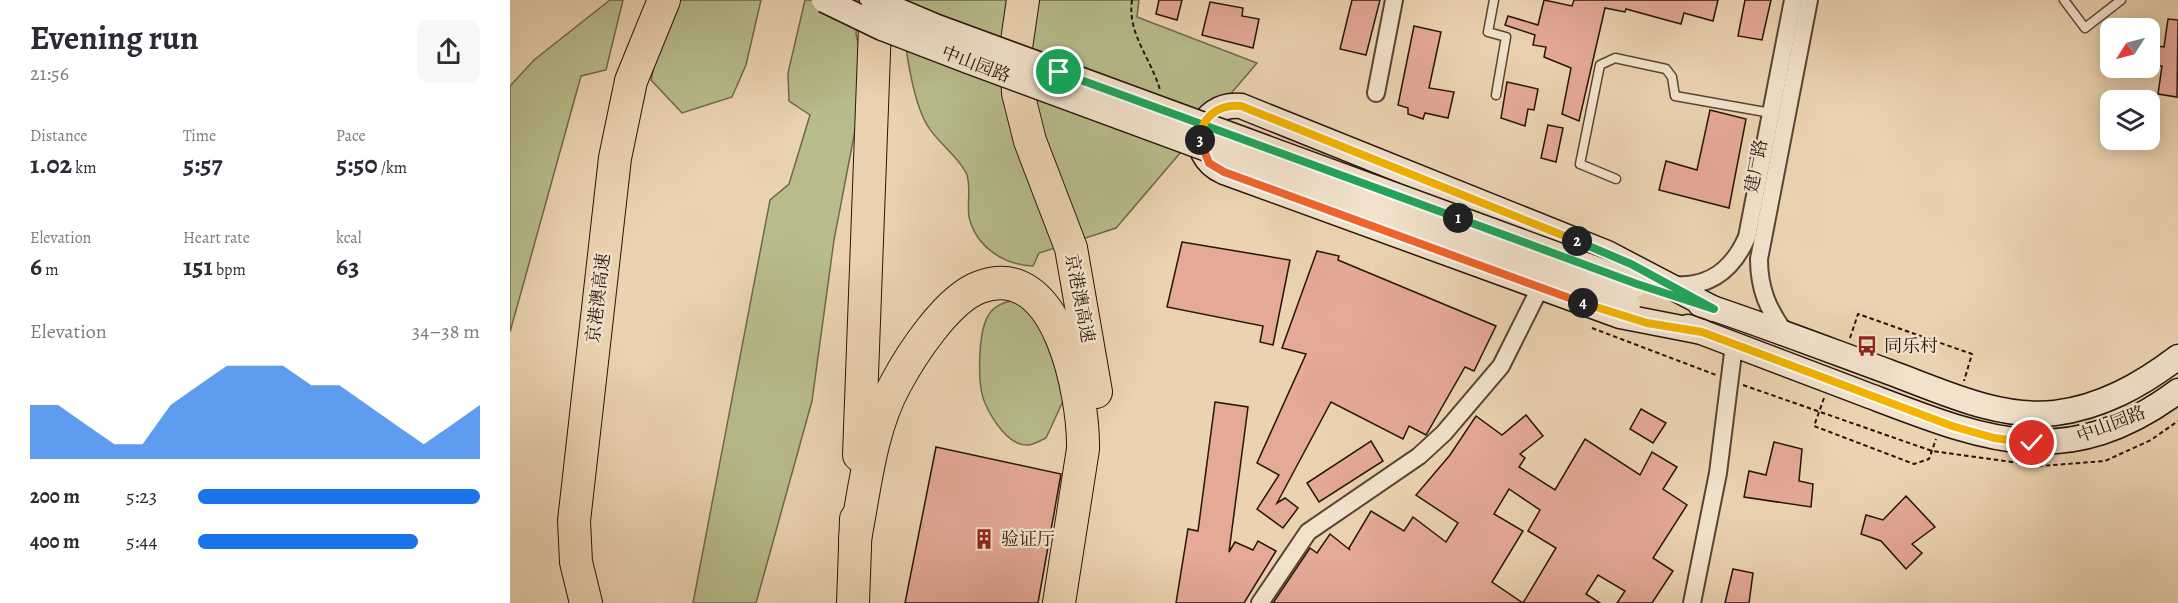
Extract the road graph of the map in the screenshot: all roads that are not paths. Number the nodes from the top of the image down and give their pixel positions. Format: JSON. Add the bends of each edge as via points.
{"nodes":[{"id":1,"x":664,"y":0,"type":"edge"},
{"id":2,"x":824,"y":0,"type":"edge"},
{"id":3,"x":875,"y":0,"type":"edge"},
{"id":4,"x":1023,"y":0,"type":"edge"},
{"id":5,"x":1394,"y":0,"type":"edge"},
{"id":6,"x":1494,"y":0,"type":"edge"},
{"id":7,"x":1793,"y":0,"type":"edge"},
{"id":8,"x":1809,"y":0,"type":"edge"},
{"id":9,"x":2064,"y":0,"type":"edge"},
{"id":10,"x":2121,"y":0,"type":"edge"},
{"id":11,"x":1377,"y":93,"type":"dead end"},
{"id":12,"x":1496,"y":95,"type":"dead end"},
{"id":13,"x":1771,"y":113,"type":"junction"},
{"id":14,"x":1616,"y":179,"type":"dead end"},
{"id":15,"x":1669,"y":285,"type":"junction"},
{"id":16,"x":1540,"y":288,"type":"junction"},
{"id":17,"x":1633,"y":294,"type":"junction"},
{"id":18,"x":1714,"y":309,"type":"junction"},
{"id":19,"x":1702,"y":332,"type":"junction"},
{"id":20,"x":1786,"y":334,"type":"junction"},
{"id":21,"x":1734,"y":345,"type":"junction"},
{"id":22,"x":2178,"y":357,"type":"edge"},
{"id":23,"x":2178,"y":391,"type":"edge"},
{"id":24,"x":855,"y":539,"type":"junction"},
{"id":25,"x":854,"y":572,"type":"junction"},
{"id":26,"x":586,"y":603,"type":"edge"},
{"id":27,"x":853,"y":603,"type":"edge"},
{"id":28,"x":860,"y":603,"type":"edge"},
{"id":29,"x":1059,"y":603,"type":"edge"},
{"id":30,"x":1075,"y":603,"type":"edge"},
{"id":31,"x":1260,"y":603,"type":"edge"},
{"id":32,"x":1692,"y":603,"type":"edge"}],
"edges":[{"from":1,"to":26,"type":"highway","name":"京港澳高速","via":[[631,81],[615,158],[574,521],[576,562]]},
{"from":2,"to":17,"type":"main road","name":"中山园路","bridge":true,"via":[[882,28],[968,61]]},
{"from":3,"to":17,"type":"main road","name":"中山园路","bridge":true},
{"from":3,"to":24,"type":"highway"},
{"from":4,"to":30,"type":"highway","name":"京港澳高速","via":[[1016,48],[1018,93],[1030,141],[1071,248],[1099,419],[1094,490]]},
{"from":5,"to":11,"type":"street"},
{"from":6,"to":12,"type":"lane","via":[[1488,33],[1506,37]]},
{"from":7,"to":13,"type":"street","name":"建厂路"},
{"from":8,"to":20,"type":"street","name":"建厂路","via":[[1759,259],[1763,296]]},
{"from":9,"to":10,"type":"lane","via":[[2085,27]]},
{"from":13,"to":14,"type":"lane","via":[[1675,96],[1672,77],[1665,69],[1615,58],[1600,66],[1580,164]]},
{"from":13,"to":15,"type":"street","name":"建厂路","via":[[1747,237],[1740,252],[1718,277],[1686,286]]},
{"from":15,"to":16,"type":"main road","via":[[1576,240],[1241,106],[1224,106],[1204,123],[1201,148],[1216,168]]},
{"from":15,"to":18,"type":"main road"},
{"from":16,"to":19,"type":"main road","via":[[1620,316]]},
{"from":16,"to":31,"type":"street","via":[[1501,366],[1444,433],[1419,456],[1308,532]]},
{"from":17,"to":18,"type":"main road","name":"中山园路"},
{"from":17,"to":19,"type":"main road","name":"中山园路"},
{"from":18,"to":20,"type":"main road","name":"中山园路"},
{"from":19,"to":21,"type":"main road","name":"中山园路"},
{"from":20,"to":22,"type":"main road","name":"中山园路","via":[[1958,398],[2010,411],[2054,413],[2100,403],[2127,391]]},
{"from":21,"to":23,"type":"main road","name":"中山园路","via":[[1942,423],[2013,442],[2070,440],[2131,420]]},
{"from":21,"to":32,"type":"street","via":[[1718,473]]},
{"from":24,"to":25,"type":"highway"},
{"from":24,"to":29,"type":"highway","via":[[881,420],[894,386],[917,349],[953,305],[982,286],[1008,284],[1031,295],[1051,315],[1065,344],[1080,398],[1083,449]]},
{"from":25,"to":27,"type":"highway"},
{"from":25,"to":28,"type":"highway"}]}
